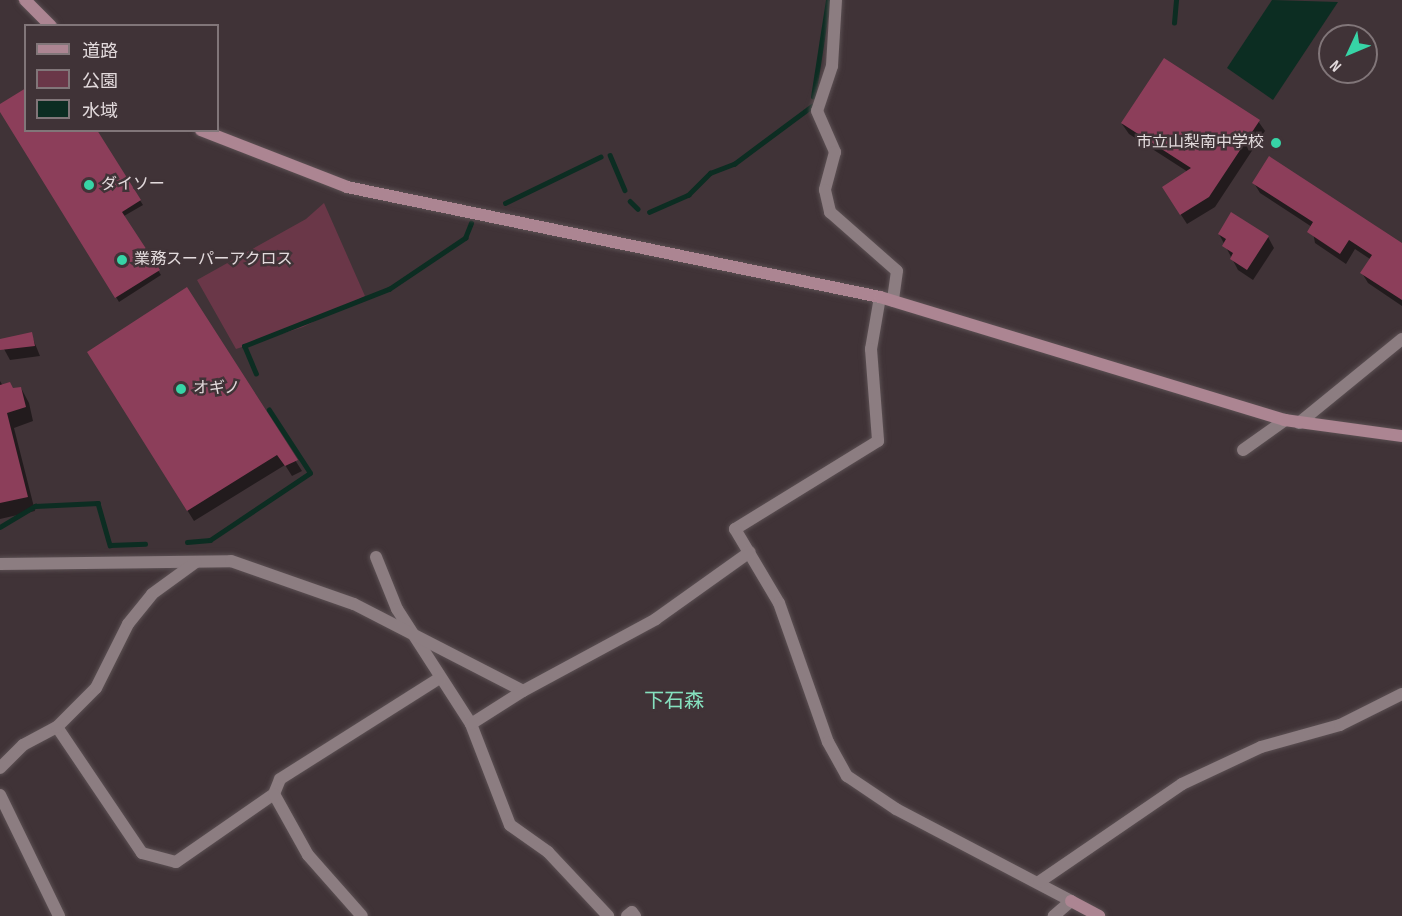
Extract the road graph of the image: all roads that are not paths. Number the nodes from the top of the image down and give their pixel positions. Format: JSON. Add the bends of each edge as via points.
{"nodes":[{"id":1,"x":25,"y":0,"type":"edge"},
{"id":2,"x":836,"y":0,"type":"edge"},
{"id":3,"x":49,"y":24,"type":"edge"},
{"id":4,"x":206,"y":132,"type":"edge"},
{"id":5,"x":880,"y":297,"type":"junction"},
{"id":6,"x":893,"y":301,"type":"junction"},
{"id":7,"x":1402,"y":339,"type":"edge"},
{"id":8,"x":1284,"y":420,"type":"junction"},
{"id":9,"x":1299,"y":423,"type":"junction"},
{"id":10,"x":1402,"y":436,"type":"edge"},
{"id":11,"x":1243,"y":450,"type":"dead end"},
{"id":12,"x":750,"y":552,"type":"junction"},
{"id":13,"x":376,"y":557,"type":"dead end"},
{"id":14,"x":197,"y":561,"type":"junction"},
{"id":15,"x":0,"y":564,"type":"edge"},
{"id":16,"x":417,"y":637,"type":"junction"},
{"id":17,"x":440,"y":678,"type":"junction"},
{"id":18,"x":523,"y":692,"type":"junction"},
{"id":19,"x":1402,"y":694,"type":"edge"},
{"id":20,"x":471,"y":724,"type":"junction"},
{"id":21,"x":57,"y":727,"type":"junction"},
{"id":22,"x":0,"y":768,"type":"edge"},
{"id":23,"x":274,"y":794,"type":"junction"},
{"id":24,"x":0,"y":795,"type":"edge"},
{"id":25,"x":1039,"y":882,"type":"junction"},
{"id":26,"x":1071,"y":901,"type":"junction"},
{"id":27,"x":59,"y":916,"type":"edge"},
{"id":28,"x":362,"y":916,"type":"edge"},
{"id":29,"x":608,"y":916,"type":"edge"},
{"id":30,"x":627,"y":916,"type":"edge"},
{"id":31,"x":635,"y":916,"type":"edge"},
{"id":32,"x":1054,"y":916,"type":"edge"},
{"id":33,"x":1099,"y":916,"type":"edge"}],
"edges":[{"from":1,"to":3,"type":"street"},
{"from":2,"to":6,"type":"street","via":[[832,66],[817,111],[835,152],[825,190],[830,213],[897,271]]},
{"from":4,"to":5,"type":"street","via":[[347,187]]},
{"from":5,"to":6,"type":"street"},
{"from":5,"to":12,"type":"street","via":[[871,349],[878,441],[735,529]]},
{"from":6,"to":8,"type":"street"},
{"from":7,"to":9,"type":"street"},
{"from":8,"to":9,"type":"street"},
{"from":8,"to":11,"type":"street"},
{"from":9,"to":10,"type":"street"},
{"from":12,"to":18,"type":"street","via":[[656,619]]},
{"from":12,"to":25,"type":"street","via":[[779,603],[828,742],[847,776],[896,809]]},
{"from":13,"to":16,"type":"street","via":[[397,609]]},
{"from":14,"to":15,"type":"street"},
{"from":14,"to":16,"type":"street","via":[[231,561],[289,580],[354,604]]},
{"from":14,"to":21,"type":"street","via":[[152,594],[128,624],[96,688]]},
{"from":16,"to":17,"type":"street"},
{"from":16,"to":18,"type":"street"},
{"from":17,"to":20,"type":"street"},
{"from":17,"to":23,"type":"street","via":[[280,779]]},
{"from":18,"to":20,"type":"street"},
{"from":19,"to":25,"type":"street","via":[[1340,725],[1261,747],[1182,784]]},
{"from":20,"to":29,"type":"street","via":[[510,825],[548,852]]},
{"from":21,"to":22,"type":"street","via":[[23,745]]},
{"from":21,"to":23,"type":"street","via":[[142,854],[166,863],[176,862]]},
{"from":23,"to":28,"type":"street","via":[[308,855]]},
{"from":24,"to":27,"type":"street"},
{"from":25,"to":26,"type":"street"},
{"from":26,"to":32,"type":"street"},
{"from":26,"to":33,"type":"street"},
{"from":30,"to":31,"type":"street","via":[[632,912]]}]}
